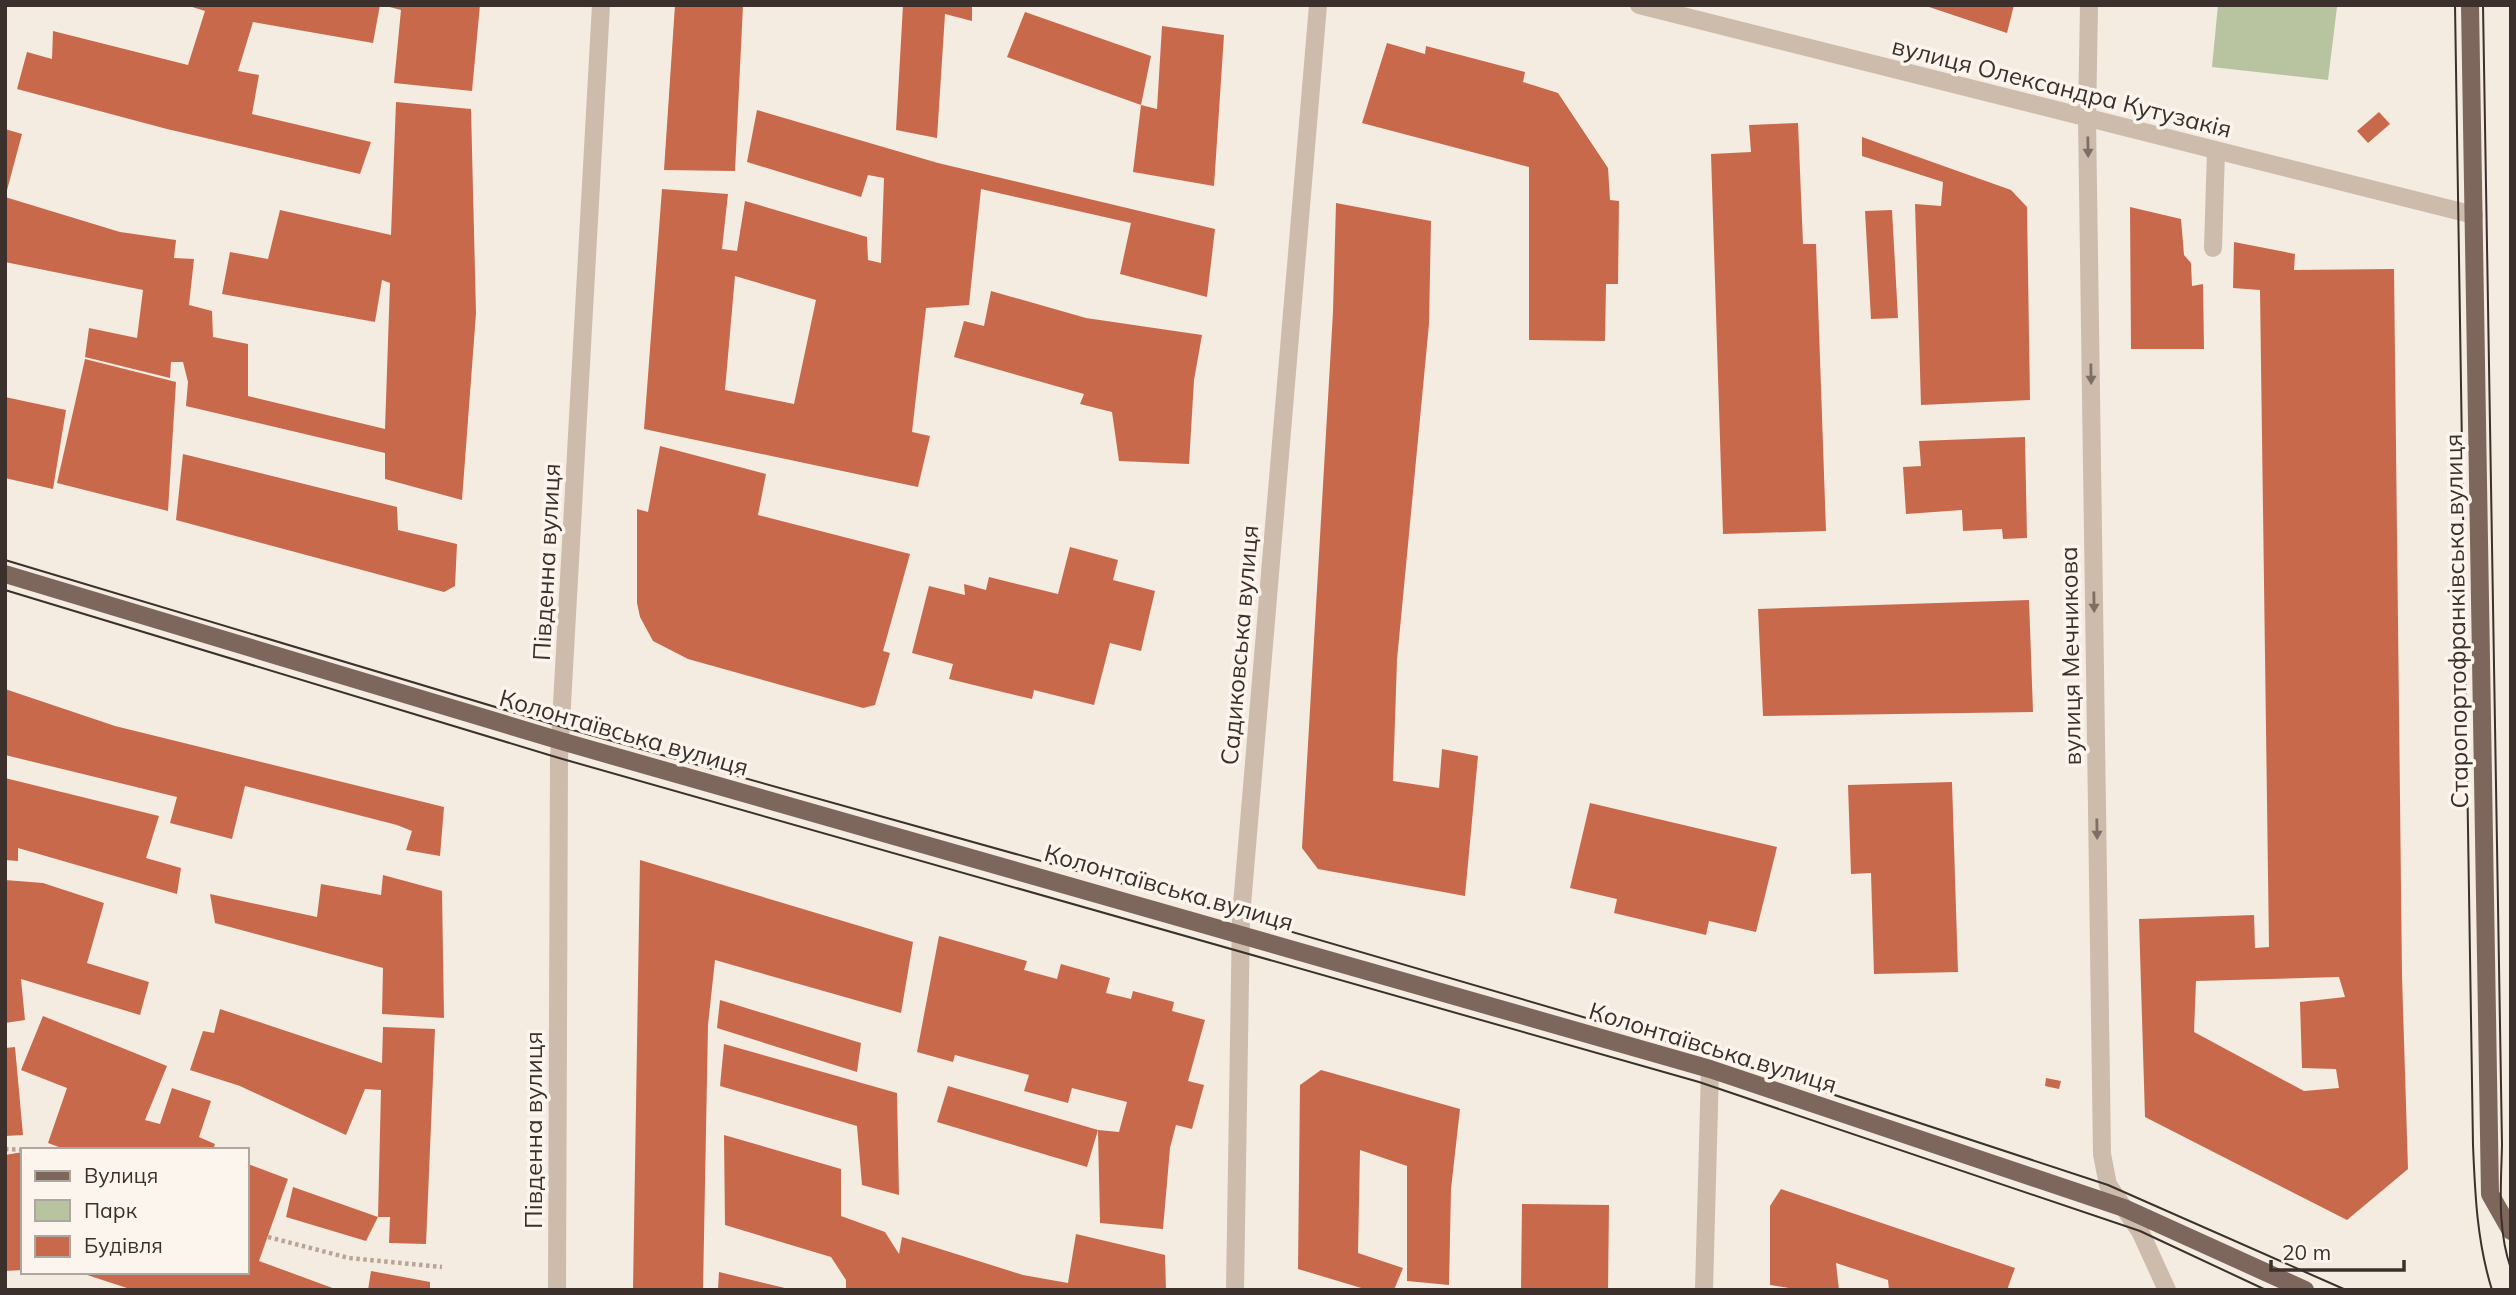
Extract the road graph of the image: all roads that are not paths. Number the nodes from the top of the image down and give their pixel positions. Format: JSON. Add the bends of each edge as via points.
{"nodes":[{"id":1,"x":601,"y":5,"type":"edge"},
{"id":2,"x":1318,"y":5,"type":"edge"},
{"id":3,"x":1639,"y":5,"type":"edge"},
{"id":4,"x":2088,"y":5,"type":"edge"},
{"id":5,"x":2470,"y":5,"type":"edge"},
{"id":6,"x":1691,"y":12,"type":"edge"},
{"id":7,"x":2087,"y":119,"type":"junction"},
{"id":8,"x":2216,"y":151,"type":"junction"},
{"id":9,"x":2474,"y":215,"type":"junction"},
{"id":10,"x":2213,"y":248,"type":"dead end"},
{"id":11,"x":5,"y":574,"type":"edge"},
{"id":12,"x":561,"y":741,"type":"junction"},
{"id":13,"x":1241,"y":933,"type":"junction"},
{"id":14,"x":1710,"y":1069,"type":"junction"},
{"id":15,"x":2124,"y":1208,"type":"junction"},
{"id":16,"x":2511,"y":1231,"type":"edge"},
{"id":17,"x":557,"y":1290,"type":"edge"},
{"id":18,"x":1234,"y":1290,"type":"edge"},
{"id":19,"x":1704,"y":1290,"type":"edge"},
{"id":20,"x":2167,"y":1290,"type":"edge"},
{"id":21,"x":2305,"y":1290,"type":"edge"}],
"edges":[{"from":1,"to":12,"type":"street","name":"Південна вулиця"},
{"from":2,"to":13,"type":"street","name":"Садиковська вулиця"},
{"from":3,"to":6,"type":"street","name":"вулиця Олександра Кутузакія"},
{"from":4,"to":7,"type":"street","name":"вулиця Мечникова"},
{"from":5,"to":9,"type":"main road","name":"Старопортофранківська вулиця"},
{"from":6,"to":7,"type":"street","name":"вулиця Олександра Кутузакія"},
{"from":7,"to":8,"type":"street","name":"вулиця Олександра Кутузакія"},
{"from":7,"to":15,"type":"street","name":"вулиця Мечникова","one_way":true,"via":[[2102,1154],[2108,1185]]},
{"from":8,"to":9,"type":"street","name":"вулиця Олександра Кутузакія"},
{"from":8,"to":10,"type":"street"},
{"from":9,"to":16,"type":"main road","name":"Старопортофранківська вулиця","via":[[2490,1194]]},
{"from":11,"to":12,"type":"main road","name":"Колонтаївська вулиця"},
{"from":12,"to":13,"type":"main road","name":"Колонтаївська вулиця"},
{"from":12,"to":17,"type":"street","name":"Південна вулиця"},
{"from":13,"to":14,"type":"main road","name":"Колонтаївська вулиця"},
{"from":13,"to":18,"type":"street","name":"Садиковська вулиця"},
{"from":14,"to":15,"type":"main road","name":"Колонтаївська вулиця"},
{"from":14,"to":19,"type":"street"},
{"from":15,"to":20,"type":"street","name":"вулиця Мечникова"},
{"from":15,"to":21,"type":"main road","name":"Колонтаївська вулиця"}]}
